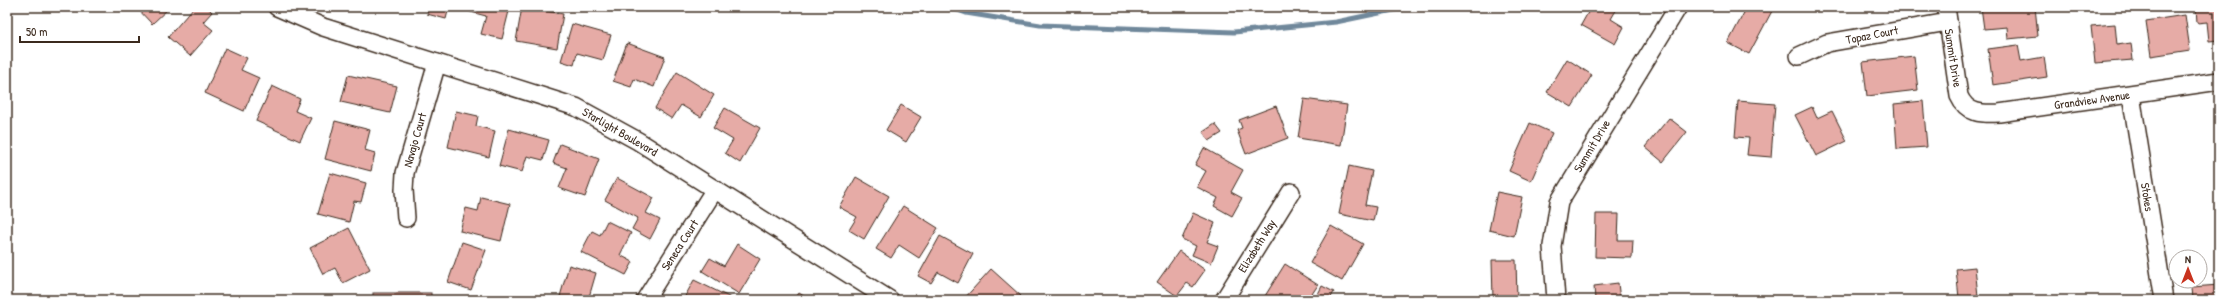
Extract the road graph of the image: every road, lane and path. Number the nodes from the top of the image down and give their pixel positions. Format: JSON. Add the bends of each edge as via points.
{"nodes":[{"id":1,"x":278,"y":7,"type":"edge"},
{"id":2,"x":1678,"y":7,"type":"edge"},
{"id":3,"x":1947,"y":14,"type":"edge"},
{"id":4,"x":1799,"y":56,"type":"dead end"},
{"id":5,"x":438,"y":63,"type":"junction"},
{"id":6,"x":2219,"y":81,"type":"edge"},
{"id":7,"x":2131,"y":95,"type":"junction"},
{"id":8,"x":1966,"y":107,"type":"joint"},
{"id":9,"x":716,"y":189,"type":"junction"},
{"id":10,"x":1291,"y":192,"type":"dead end"},
{"id":11,"x":406,"y":218,"type":"dead end"},
{"id":12,"x":645,"y":300,"type":"edge"},
{"id":13,"x":890,"y":300,"type":"edge"},
{"id":14,"x":1224,"y":300,"type":"edge"},
{"id":15,"x":1556,"y":300,"type":"edge"},
{"id":16,"x":2164,"y":300,"type":"edge"}],
"edges":[{"from":1,"to":5,"type":"street","name":"Starlight Boulevard","via":[[323,27]]},
{"from":2,"to":15,"type":"street","name":"Summit Drive","via":[[1559,202],[1554,223],[1551,259]]},
{"from":3,"to":4,"type":"street","name":"Topaz Court","via":[[1827,44]]},
{"from":3,"to":8,"type":"street","name":"Summit Drive","via":[[1960,96]]},
{"from":5,"to":9,"type":"street","name":"Starlight Boulevard","via":[[587,112]]},
{"from":5,"to":11,"type":"street","name":"Navajo Court","via":[[405,173]]},
{"from":6,"to":7,"type":"street","name":"Grandview Avenue"},
{"from":7,"to":8,"type":"street","name":"Grandview Avenue","via":[[1993,114],[1978,113]]},
{"from":7,"to":16,"type":"street","name":"Stokes"},
{"from":9,"to":12,"type":"street","name":"Seneca Court"},
{"from":9,"to":13,"type":"street","name":"Starlight Boulevard"},
{"from":10,"to":14,"type":"street","name":"Elizabeth Way"}]}
